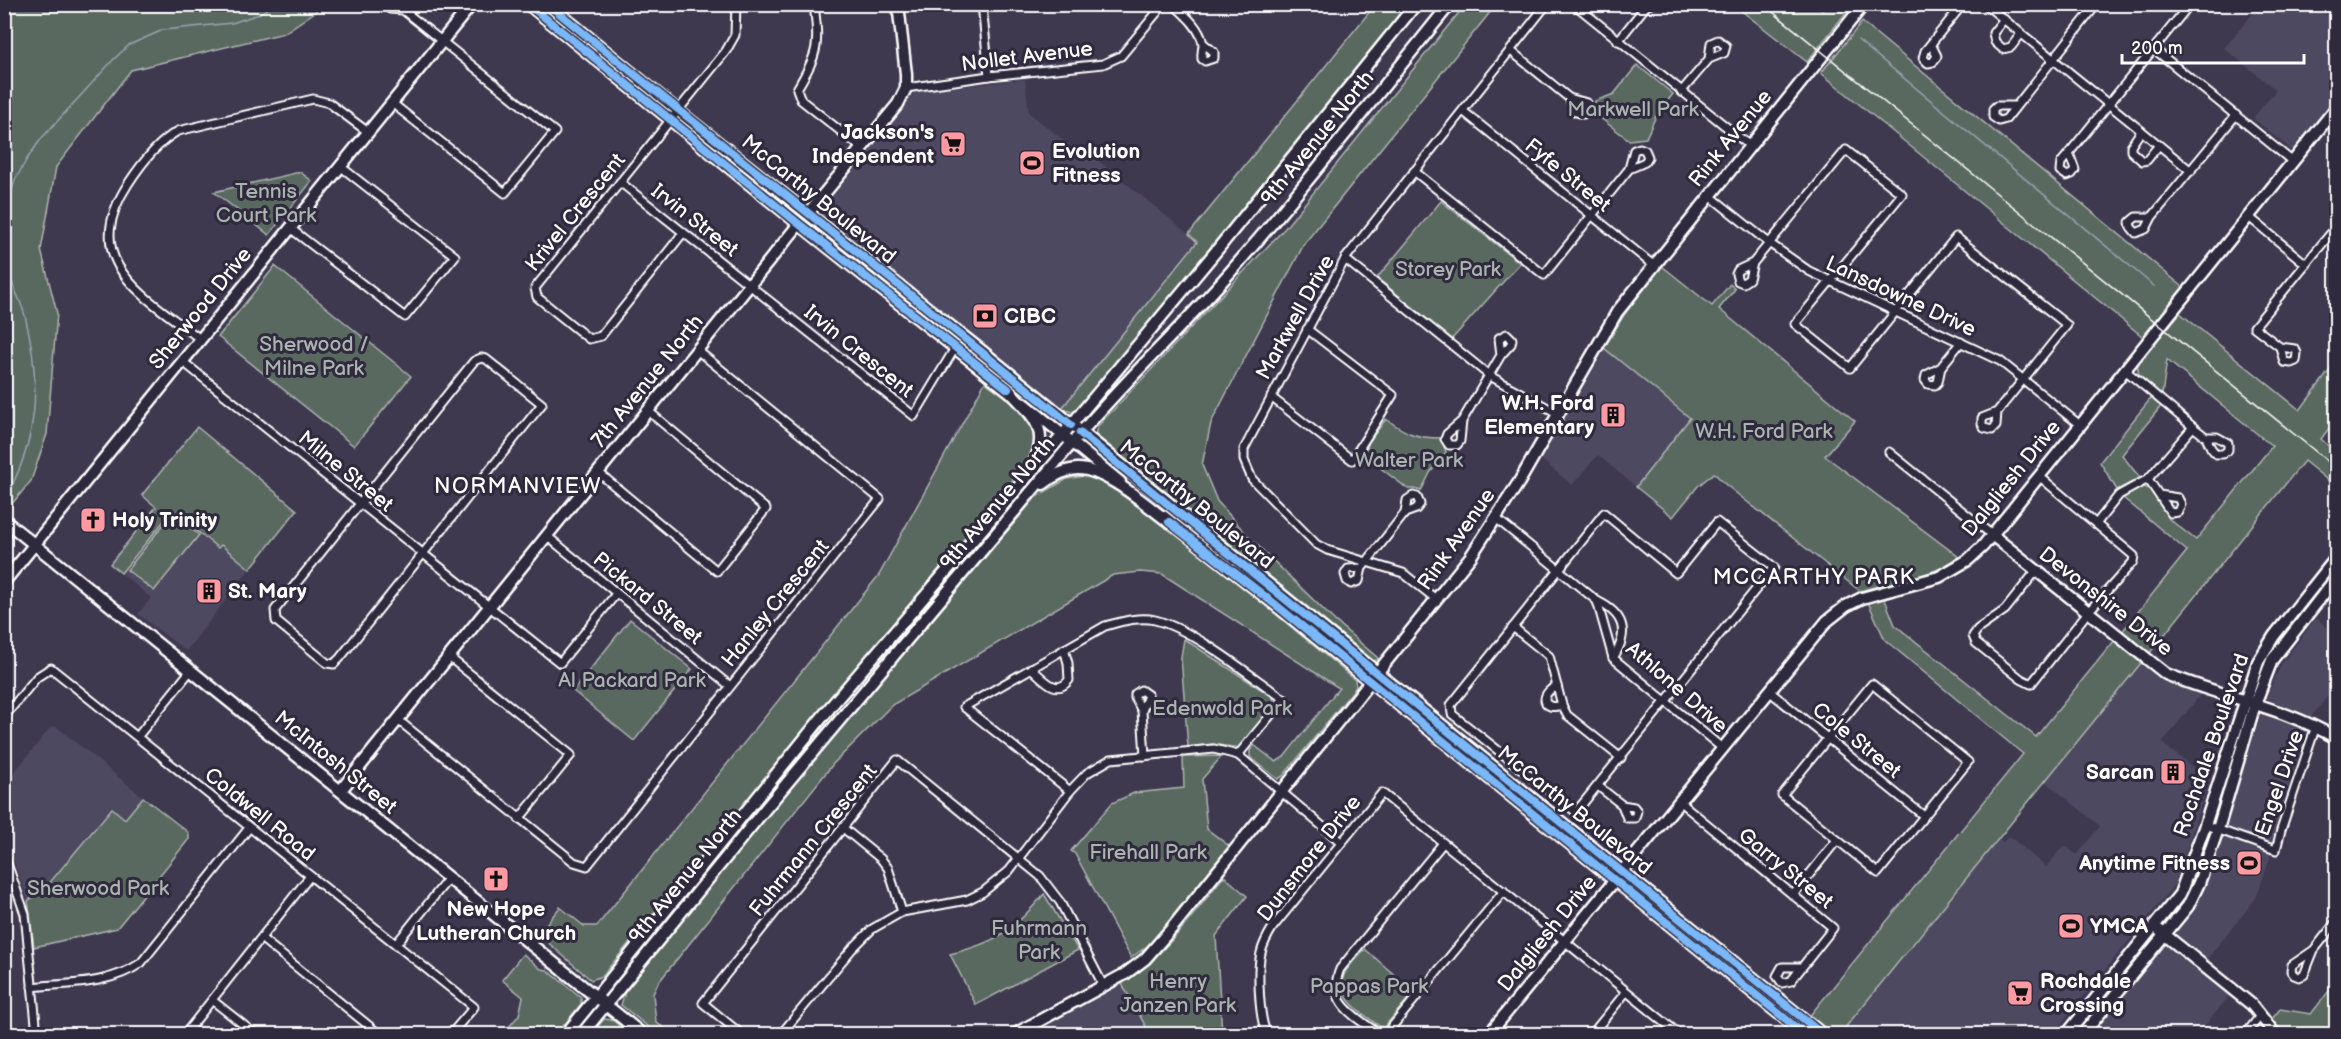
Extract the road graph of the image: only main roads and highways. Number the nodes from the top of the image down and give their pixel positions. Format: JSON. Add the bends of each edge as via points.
{"nodes":[{"id":1,"x":472,"y":4,"type":"edge"},
{"id":2,"x":528,"y":4,"type":"edge"},
{"id":3,"x":548,"y":4,"type":"edge"},
{"id":4,"x":898,"y":4,"type":"edge"},
{"id":5,"x":1416,"y":4,"type":"edge"},
{"id":6,"x":1450,"y":4,"type":"edge"},
{"id":7,"x":1864,"y":4,"type":"edge"},
{"id":8,"x":2337,"y":108,"type":"edge"},
{"id":9,"x":808,"y":212,"type":"junction"},
{"id":10,"x":799,"y":224,"type":"junction"},
{"id":11,"x":973,"y":362,"type":"junction"},
{"id":12,"x":996,"y":363,"type":"junction"},
{"id":13,"x":1008,"y":389,"type":"junction"},
{"id":14,"x":1071,"y":425,"type":"junction"},
{"id":15,"x":1080,"y":432,"type":"junction"},
{"id":16,"x":1062,"y":436,"type":"junction"},
{"id":17,"x":1072,"y":443,"type":"junction"},
{"id":18,"x":1028,"y":476,"type":"junction"},
{"id":19,"x":1031,"y":493,"type":"junction"},
{"id":20,"x":4,"y":520,"type":"edge"},
{"id":21,"x":1169,"y":522,"type":"junction"},
{"id":22,"x":1992,"y":535,"type":"junction"},
{"id":23,"x":35,"y":544,"type":"junction"},
{"id":24,"x":2336,"y":558,"type":"edge"},
{"id":25,"x":2337,"y":578,"type":"edge"},
{"id":26,"x":4,"y":582,"type":"edge"},
{"id":27,"x":1378,"y":673,"type":"junction"},
{"id":28,"x":1370,"y":683,"type":"junction"},
{"id":29,"x":2244,"y":700,"type":"junction"},
{"id":30,"x":2255,"y":704,"type":"junction"},
{"id":31,"x":2337,"y":738,"type":"edge"},
{"id":32,"x":341,"y":790,"type":"junction"},
{"id":33,"x":1622,"y":872,"type":"junction"},
{"id":34,"x":1615,"y":881,"type":"junction"},
{"id":35,"x":2155,"y":926,"type":"junction"},
{"id":36,"x":2164,"y":934,"type":"junction"},
{"id":37,"x":596,"y":998,"type":"junction"},
{"id":38,"x":605,"y":1006,"type":"junction"},
{"id":39,"x":566,"y":1035,"type":"edge"},
{"id":40,"x":582,"y":1035,"type":"edge"},
{"id":41,"x":642,"y":1035,"type":"edge"},
{"id":42,"x":1015,"y":1035,"type":"edge"},
{"id":43,"x":1489,"y":1035,"type":"edge"},
{"id":44,"x":1804,"y":1035,"type":"edge"},
{"id":45,"x":1822,"y":1035,"type":"edge"},
{"id":46,"x":2067,"y":1035,"type":"edge"},
{"id":47,"x":2083,"y":1035,"type":"edge"},
{"id":48,"x":2275,"y":1035,"type":"edge"}],
"edges":[{"from":1,"to":23,"type":"main road","name":"Sherwood Drive"},
{"from":2,"to":10,"type":"main road","name":"McCarthy Boulevard"},
{"from":3,"to":9,"type":"main road","name":"McCarthy Boulevard"},
{"from":4,"to":9,"type":"main road","name":"7th Avenue North","via":[[906,88],[898,104]]},
{"from":5,"to":14,"type":"main road","name":"9th Avenue North"},
{"from":6,"to":15,"type":"main road","name":"9th Avenue North","via":[[1268,228]]},
{"from":7,"to":27,"type":"main road","name":"Rink Avenue","via":[[1617,312],[1497,519]]},
{"from":8,"to":22,"type":"main road","name":"Dalgliesh Drive"},
{"from":9,"to":12,"type":"main road","name":"McCarthy Boulevard"},
{"from":10,"to":11,"type":"main road","name":"McCarthy Boulevard"},
{"from":10,"to":32,"type":"main road","name":"7th Avenue North"},
{"from":11,"to":12,"type":"main road"},
{"from":11,"to":13,"type":"main road","name":"McCarthy Boulevard"},
{"from":12,"to":14,"type":"main road","name":"McCarthy Boulevard"},
{"from":13,"to":16,"type":"main road","name":"McCarthy Boulevard"},
{"from":13,"to":18,"type":"main road","via":[[1033,417],[1041,434],[1039,453]]},
{"from":14,"to":15,"type":"main road","name":"McCarthy Boulevard"},
{"from":14,"to":16,"type":"main road","name":"9th Avenue North"},
{"from":15,"to":17,"type":"main road","name":"9th Avenue North"},
{"from":15,"to":27,"type":"main road","name":"McCarthy Boulevard"},
{"from":16,"to":17,"type":"main road","name":"McCarthy Boulevard"},
{"from":16,"to":18,"type":"main road","name":"9th Avenue North"},
{"from":17,"to":19,"type":"main road","name":"9th Avenue North"},
{"from":17,"to":21,"type":"main road","name":"McCarthy Boulevard"},
{"from":18,"to":37,"type":"main road","name":"9th Avenue North","via":[[832,705]]},
{"from":19,"to":21,"type":"main road","via":[[1057,474],[1077,469],[1089,471],[1106,477]]},
{"from":19,"to":38,"type":"main road","name":"9th Avenue North"},
{"from":20,"to":23,"type":"main road","name":"McIntosh Street"},
{"from":21,"to":28,"type":"main road","name":"McCarthy Boulevard"},
{"from":22,"to":29,"type":"main road","name":"Devonshire Drive","via":[[2166,674]]},
{"from":22,"to":33,"type":"main road","name":"Dalgliesh Drive","via":[[1968,560],[1939,577],[1873,593],[1846,606],[1821,627]]},
{"from":23,"to":26,"type":"main road","name":"Sherwood Drive"},
{"from":23,"to":32,"type":"main road","name":"McIntosh Street"},
{"from":24,"to":29,"type":"main road","name":"Rochdale Boulevard","via":[[2274,636],[2258,662]]},
{"from":25,"to":30,"type":"main road","name":"Rochdale Boulevard","via":[[2277,651]]},
{"from":27,"to":28,"type":"main road","name":"Rink Avenue"},
{"from":27,"to":33,"type":"main road","name":"McCarthy Boulevard"},
{"from":28,"to":34,"type":"main road","name":"McCarthy Boulevard"},
{"from":28,"to":42,"type":"main road","name":"Rink Avenue","via":[[1145,959]]},
{"from":29,"to":30,"type":"main road","name":"Devonshire Drive"},
{"from":29,"to":35,"type":"main road","name":"Rochdale Boulevard","via":[[2180,893]]},
{"from":30,"to":31,"type":"main road","name":"Devonshire Drive","via":[[2316,726]]},
{"from":30,"to":36,"type":"main road","name":"Rochdale Boulevard","via":[[2199,883],[2191,900]]},
{"from":32,"to":37,"type":"main road","name":"McIntosh Street"},
{"from":33,"to":34,"type":"main road","name":"Dalgliesh Drive"},
{"from":33,"to":45,"type":"main road","name":"McCarthy Boulevard"},
{"from":34,"to":43,"type":"main road","name":"Dalgliesh Drive"},
{"from":34,"to":44,"type":"main road","name":"McCarthy Boulevard"},
{"from":35,"to":36,"type":"main road"},
{"from":35,"to":46,"type":"main road","name":"Rochdale Boulevard"},
{"from":36,"to":47,"type":"main road","name":"Rochdale Boulevard"},
{"from":36,"to":48,"type":"main road","via":[[2252,1005]]},
{"from":37,"to":38,"type":"main road","name":"McIntosh Street"},
{"from":37,"to":39,"type":"main road","name":"9th Avenue North"},
{"from":38,"to":40,"type":"main road","name":"9th Avenue North"},
{"from":38,"to":41,"type":"main road","name":"McIntosh Street"}]}
